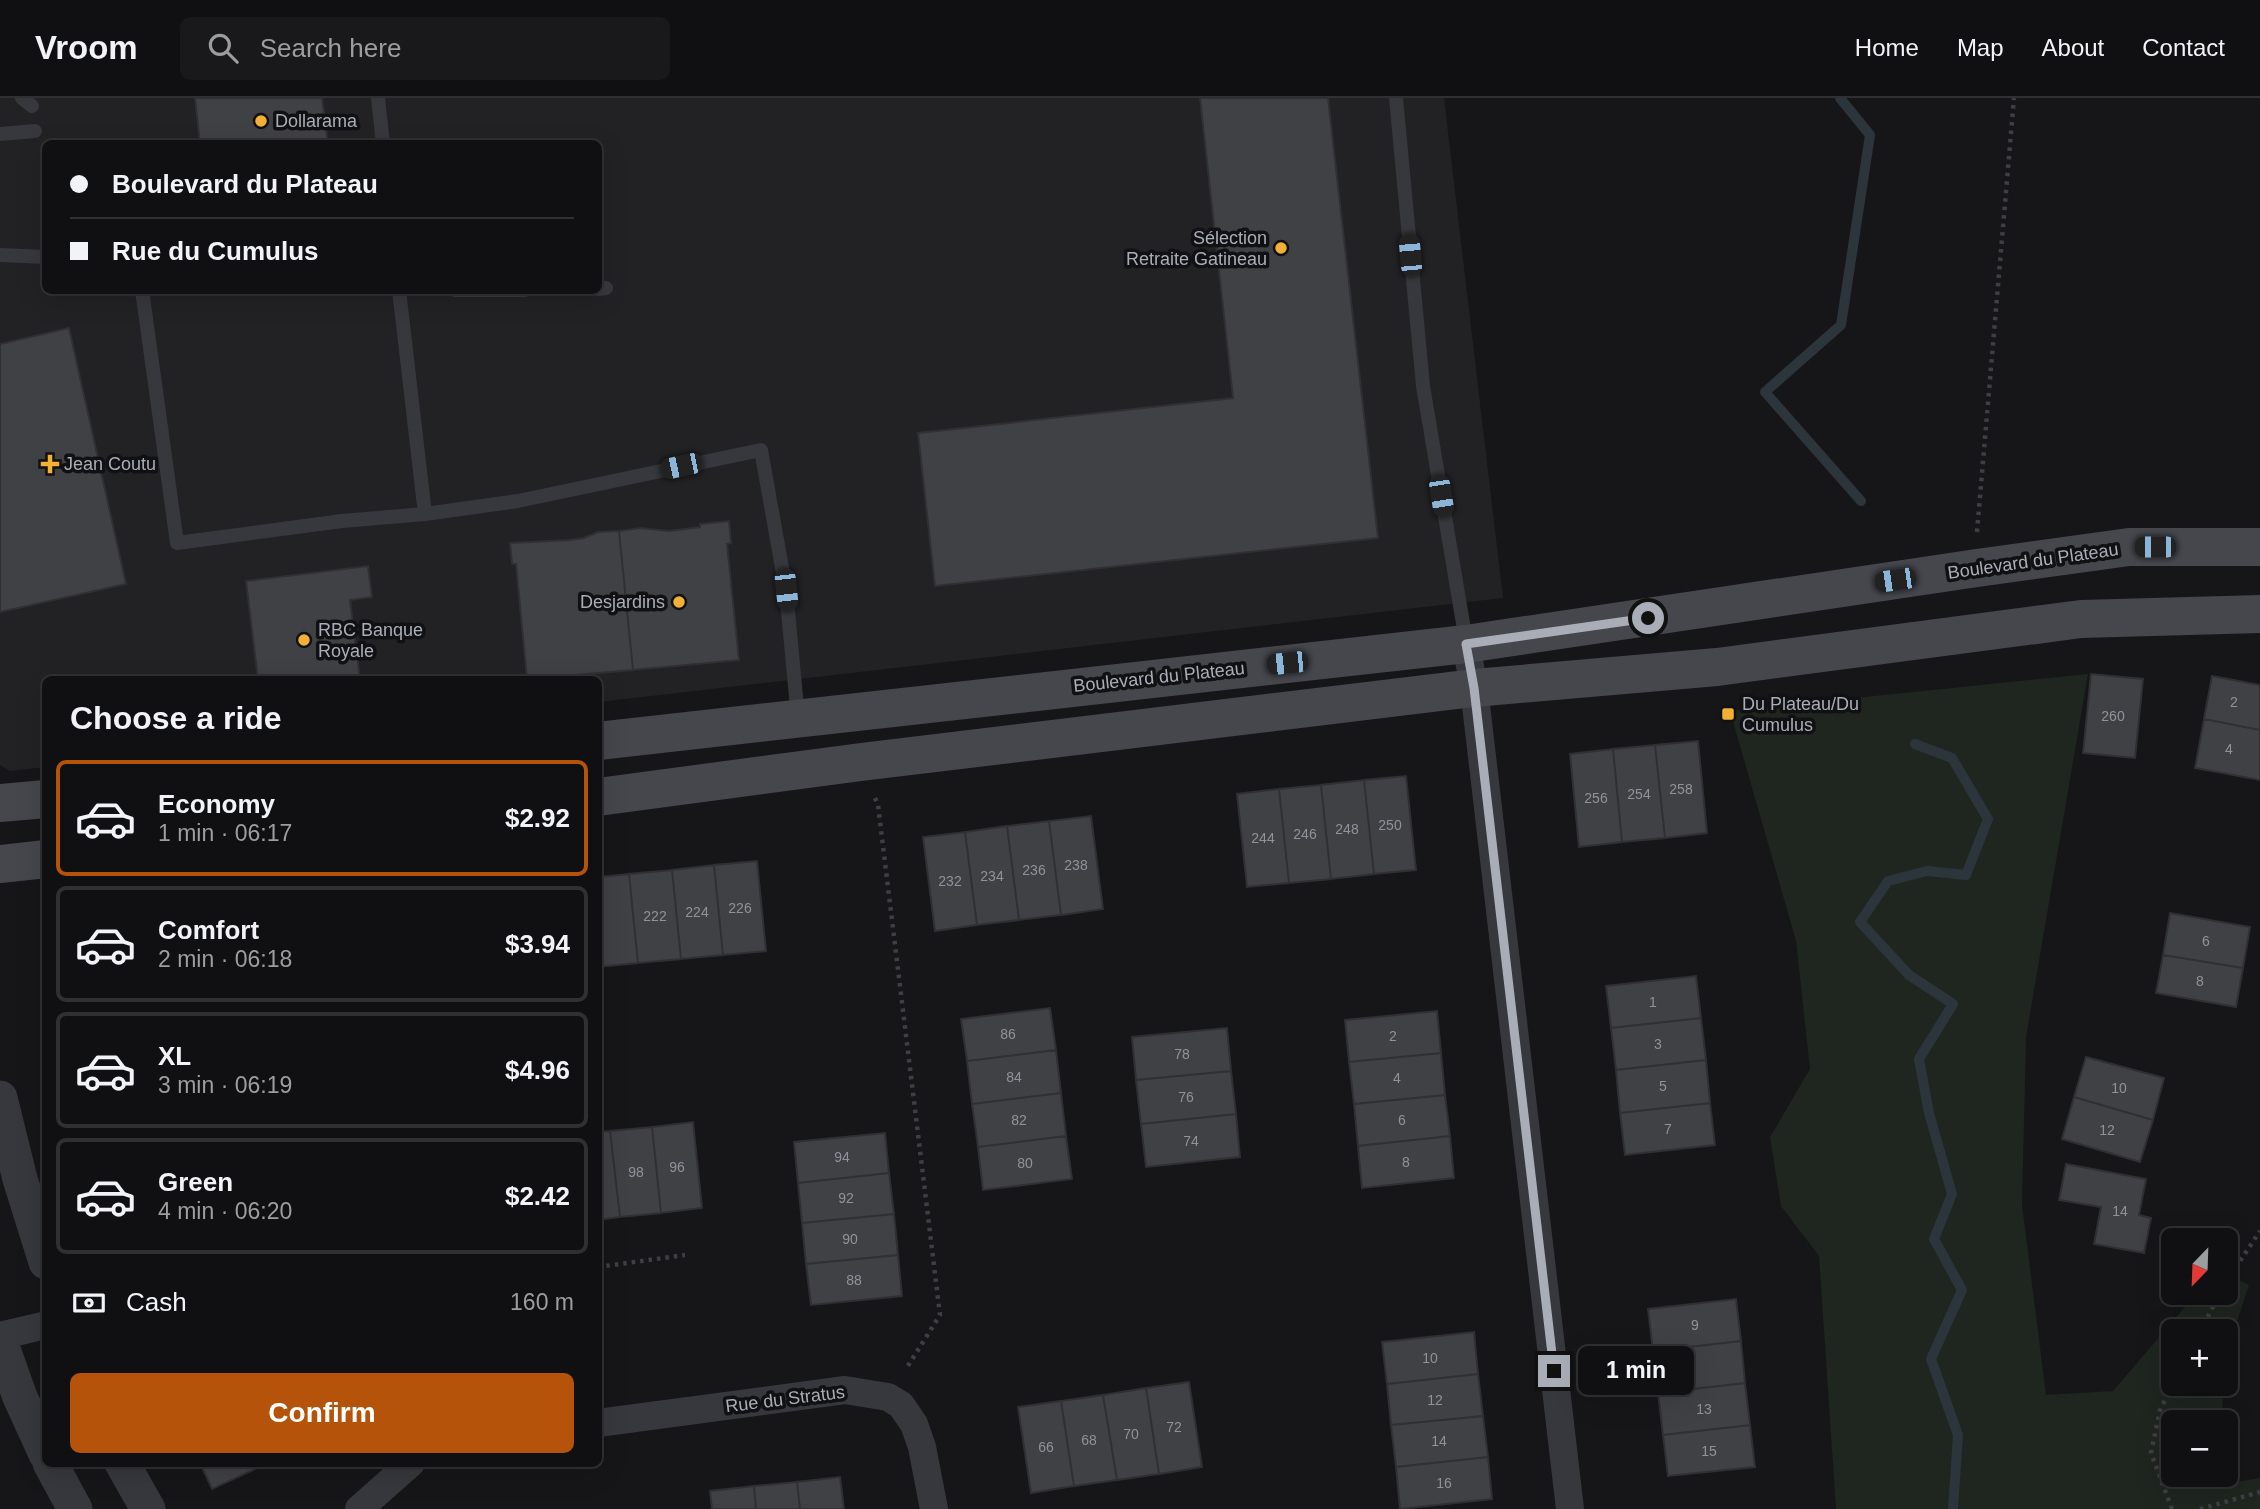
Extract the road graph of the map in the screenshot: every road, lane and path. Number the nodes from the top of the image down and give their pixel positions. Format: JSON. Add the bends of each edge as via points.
{"nodes":[{"id":1,"x":378,"y":98,"type":"edge"},
{"id":2,"x":1396,"y":98,"type":"edge"},
{"id":3,"x":2014,"y":98,"type":"edge"},
{"id":4,"x":35,"y":131,"type":"dead end"},
{"id":5,"x":0,"y":134,"type":"edge"},
{"id":6,"x":383,"y":140,"type":"edge"},
{"id":7,"x":0,"y":255,"type":"edge"},
{"id":8,"x":42,"y":257,"type":"edge"},
{"id":9,"x":143,"y":294,"type":"edge"},
{"id":10,"x":399,"y":294,"type":"edge"},
{"id":11,"x":425,"y":514,"type":"junction"},
{"id":12,"x":2260,"y":547,"type":"edge"},
{"id":13,"x":1977,"y":568,"type":"junction"},
{"id":14,"x":2260,"y":614,"type":"edge"},
{"id":15,"x":1466,"y":644,"type":"junction"},
{"id":16,"x":1474,"y":688,"type":"junction"},
{"id":17,"x":797,"y":719,"type":"junction"},
{"id":18,"x":602,"y":741,"type":"edge"},
{"id":19,"x":861,"y":762,"type":"junction"},
{"id":20,"x":602,"y":796,"type":"edge"},
{"id":21,"x":42,"y":799,"type":"edge"},
{"id":22,"x":0,"y":803,"type":"edge"},
{"id":23,"x":42,"y":859,"type":"edge"},
{"id":24,"x":0,"y":864,"type":"edge"},
{"id":25,"x":0,"y":1098,"type":"edge"},
{"id":26,"x":2260,"y":1231,"type":"edge"},
{"id":27,"x":42,"y":1249,"type":"edge"},
{"id":28,"x":685,"y":1255,"type":"dead end"},
{"id":29,"x":2238,"y":1264,"type":"edge"},
{"id":30,"x":602,"y":1266,"type":"edge"},
{"id":31,"x":42,"y":1326,"type":"edge"},
{"id":32,"x":0,"y":1336,"type":"edge"},
{"id":33,"x":0,"y":1341,"type":"edge"},
{"id":34,"x":2167,"y":1396,"type":"edge"},
{"id":35,"x":888,"y":1397,"type":"junction"},
{"id":36,"x":602,"y":1422,"type":"edge"},
{"id":37,"x":42,"y":1445,"type":"edge"},
{"id":38,"x":52,"y":1467,"type":"edge"},
{"id":39,"x":124,"y":1467,"type":"edge"},
{"id":40,"x":406,"y":1467,"type":"edge"},
{"id":41,"x":2260,"y":1492,"type":"edge"},
{"id":42,"x":75,"y":1509,"type":"edge"},
{"id":43,"x":148,"y":1509,"type":"edge"},
{"id":44,"x":359,"y":1509,"type":"edge"},
{"id":45,"x":934,"y":1509,"type":"edge"},
{"id":46,"x":1570,"y":1509,"type":"edge"},
{"id":47,"x":2172,"y":1509,"type":"edge"},
{"id":48,"x":2200,"y":1509,"type":"edge"}],
"edges":[{"from":1,"to":6,"type":"lane"},
{"from":2,"to":15,"type":"lane","via":[[1423,386]]},
{"from":3,"to":13,"type":"path"},
{"from":4,"to":5,"type":"lane"},
{"from":7,"to":8,"type":"lane"},
{"from":9,"to":11,"type":"lane","via":[[177,543]]},
{"from":10,"to":11,"type":"lane"},
{"from":11,"to":17,"type":"lane","via":[[518,501],[761,450],[786,590]]},
{"from":12,"to":13,"type":"main road","name":"Boulevard du Plateau","via":[[2129,547]]},
{"from":13,"to":15,"type":"main road","name":"Boulevard du Plateau"},
{"from":14,"to":16,"type":"main road","via":[[2081,619],[1717,667]]},
{"from":15,"to":16,"type":"street"},
{"from":15,"to":17,"type":"main road","name":"Boulevard du Plateau"},
{"from":16,"to":19,"type":"main road"},
{"from":16,"to":46,"type":"street"},
{"from":17,"to":18,"type":"main road","name":"Boulevard du Plateau"},
{"from":19,"to":20,"type":"main road"},
{"from":19,"to":35,"type":"path","via":[[877,805],[940,1315]]},
{"from":21,"to":22,"type":"main road"},
{"from":23,"to":24,"type":"main road"},
{"from":25,"to":27,"type":"street"},
{"from":26,"to":29,"type":"path"},
{"from":28,"to":30,"type":"path"},
{"from":31,"to":32,"type":"street"},
{"from":33,"to":37,"type":"street"},
{"from":34,"to":47,"type":"path","via":[[2151,1453]]},
{"from":35,"to":36,"type":"street","name":"Rue du Stratus","via":[[845,1390]]},
{"from":35,"to":45,"type":"street","via":[[901,1405],[914,1424]]},
{"from":38,"to":42,"type":"street"},
{"from":39,"to":43,"type":"street"},
{"from":40,"to":44,"type":"street"},
{"from":41,"to":48,"type":"path"}]}
